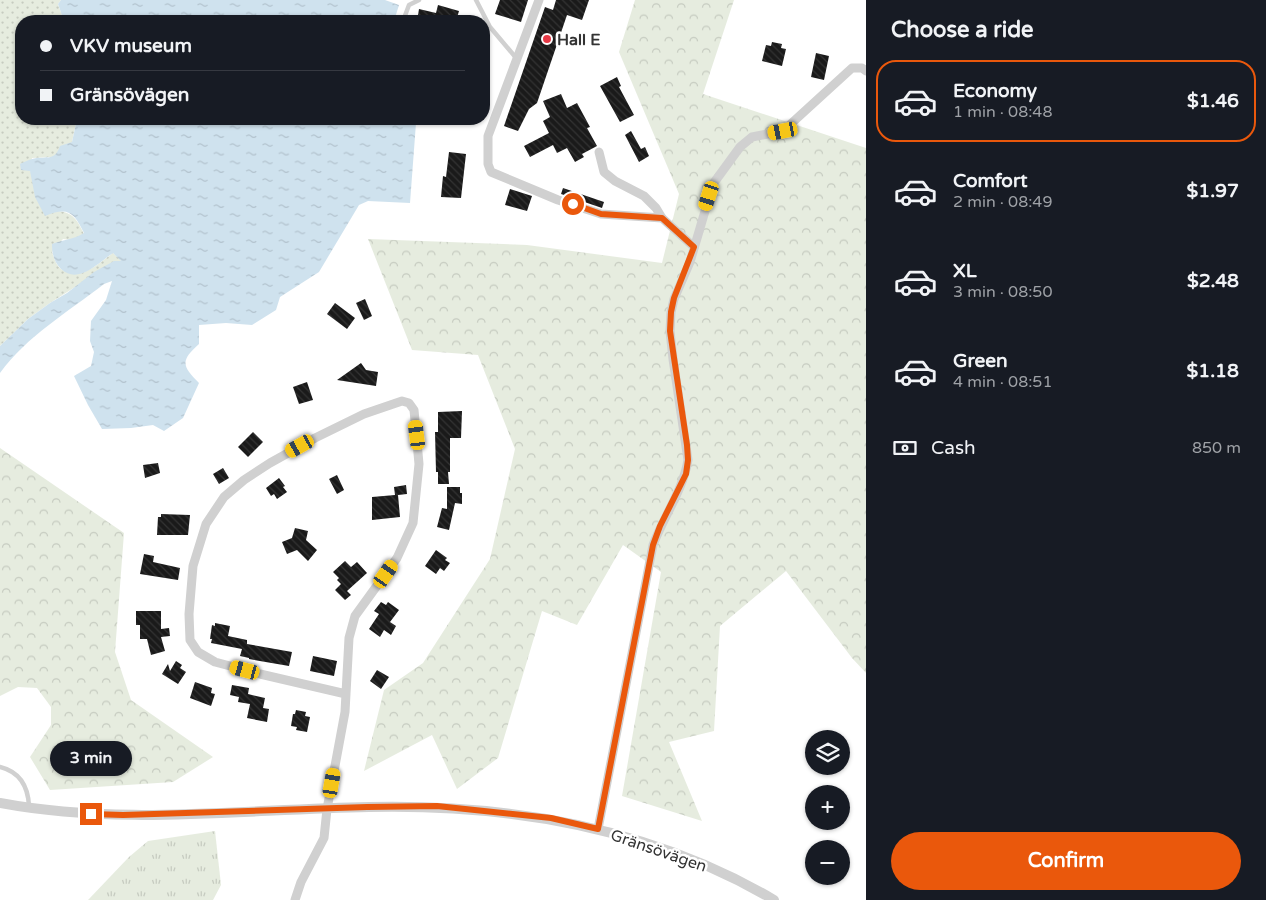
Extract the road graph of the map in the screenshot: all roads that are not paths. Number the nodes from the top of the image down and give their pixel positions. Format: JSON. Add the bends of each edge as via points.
{"nodes":[{"id":1,"x":419,"y":0,"type":"edge"},
{"id":2,"x":474,"y":0,"type":"edge"},
{"id":3,"x":539,"y":0,"type":"edge"},
{"id":4,"x":405,"y":15,"type":"edge"},
{"id":5,"x":483,"y":15,"type":"edge"},
{"id":6,"x":490,"y":27,"type":"edge"},
{"id":7,"x":517,"y":58,"type":"junction"},
{"id":8,"x":866,"y":71,"type":"edge"},
{"id":9,"x":599,"y":152,"type":"dead end"},
{"id":10,"x":662,"y":218,"type":"junction"},
{"id":11,"x":694,"y":247,"type":"junction"},
{"id":12,"x":346,"y":694,"type":"junction"},
{"id":13,"x":0,"y":767,"type":"edge"},
{"id":14,"x":0,"y":803,"type":"edge"},
{"id":15,"x":29,"y":809,"type":"junction"},
{"id":16,"x":327,"y":809,"type":"junction"},
{"id":17,"x":598,"y":829,"type":"junction"},
{"id":18,"x":296,"y":900,"type":"edge"},
{"id":19,"x":774,"y":900,"type":"edge"}],
"edges":[{"from":1,"to":4,"type":"lane","via":[[409,5]]},
{"from":2,"to":5,"type":"lane"},
{"from":3,"to":7,"type":"street"},
{"from":6,"to":7,"type":"lane"},
{"from":7,"to":10,"type":"street","via":[[488,136],[490,172],[601,214]]},
{"from":8,"to":11,"type":"street","via":[[852,68],[783,131],[752,137],[740,147],[713,184]]},
{"from":9,"to":10,"type":"street","via":[[604,172],[644,196]]},
{"from":10,"to":11,"type":"street"},
{"from":11,"to":17,"type":"street","via":[[674,298],[670,331],[687,445],[686,474],[653,545]]},
{"from":12,"to":12,"type":"street","via":[[349,638],[355,616],[397,558],[412,524],[419,464],[417,435],[414,410],[409,403],[402,401],[364,414],[315,438],[244,480],[224,496],[206,524],[198,545],[189,614],[190,640],[198,652],[214,662]]},
{"from":12,"to":16,"type":"street"},
{"from":13,"to":15,"type":"lane","via":[[21,778]]},
{"from":14,"to":15,"type":"street","name":"Gränsövägen"},
{"from":15,"to":16,"type":"street","name":"Gränsövägen","via":[[123,815]]},
{"from":16,"to":17,"type":"street","name":"Gränsövägen","via":[[437,806],[551,818]]},
{"from":16,"to":18,"type":"street","via":[[324,838],[301,882]]},
{"from":17,"to":19,"type":"street","name":"Gränsövägen","via":[[724,873]]}]}
